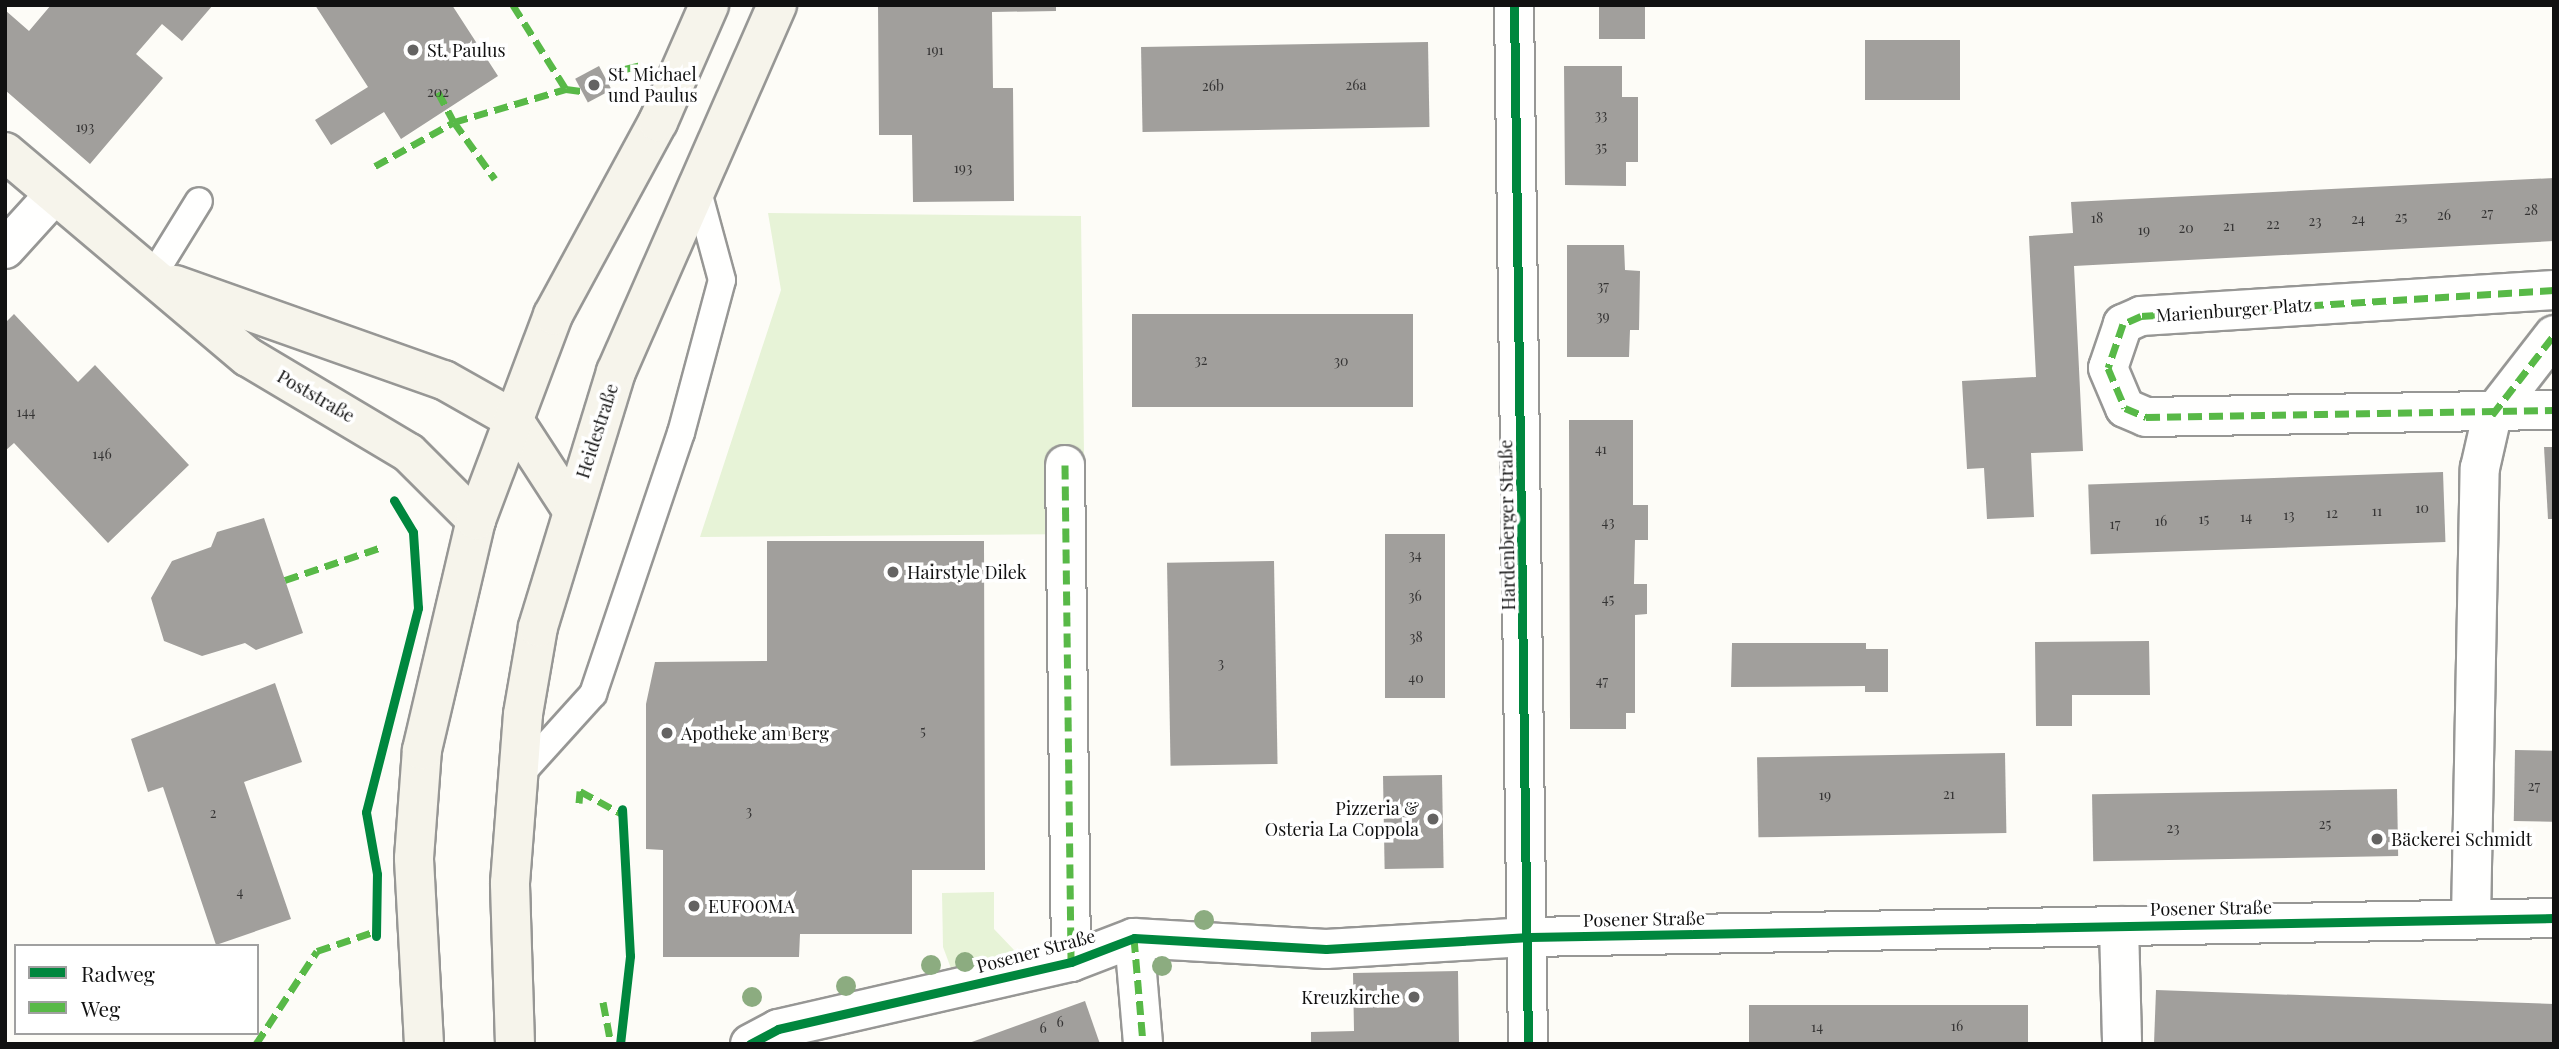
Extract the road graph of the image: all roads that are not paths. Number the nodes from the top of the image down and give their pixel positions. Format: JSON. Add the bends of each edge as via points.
{"nodes":[{"id":1,"x":709,"y":5,"type":"edge"},
{"id":2,"x":777,"y":5,"type":"edge"},
{"id":3,"x":1514,"y":5,"type":"edge"},
{"id":4,"x":5,"y":152,"type":"edge"},
{"id":5,"x":696,"y":184,"type":"junction"},
{"id":6,"x":53,"y":196,"type":"junction"},
{"id":7,"x":199,"y":201,"type":"dead end"},
{"id":8,"x":5,"y":249,"type":"edge"},
{"id":9,"x":152,"y":277,"type":"junction"},
{"id":10,"x":2554,"y":290,"type":"edge"},
{"id":11,"x":2554,"y":335,"type":"edge"},
{"id":12,"x":2554,"y":410,"type":"edge"},
{"id":13,"x":2492,"y":415,"type":"junction"},
{"id":14,"x":513,"y":419,"type":"junction"},
{"id":15,"x":1065,"y":465,"type":"dead end"},
{"id":16,"x":572,"y":510,"type":"junction"},
{"id":17,"x":476,"y":520,"type":"junction"},
{"id":18,"x":518,"y":777,"type":"junction"},
{"id":19,"x":2554,"y":918,"type":"edge"},
{"id":20,"x":2471,"y":919,"type":"junction"},
{"id":21,"x":2119,"y":926,"type":"junction"},
{"id":22,"x":1530,"y":937,"type":"junction"},
{"id":23,"x":1134,"y":939,"type":"junction"},
{"id":24,"x":1071,"y":962,"type":"junction"},
{"id":25,"x":424,"y":1044,"type":"edge"},
{"id":26,"x":515,"y":1044,"type":"edge"},
{"id":27,"x":750,"y":1044,"type":"edge"},
{"id":28,"x":1143,"y":1044,"type":"edge"},
{"id":29,"x":1528,"y":1044,"type":"edge"},
{"id":30,"x":2122,"y":1044,"type":"edge"}],
"edges":[{"from":1,"to":14,"type":"main road","via":[[658,122],[553,315]]},
{"from":2,"to":5,"type":"main road","name":"Heidestraße"},
{"from":3,"to":22,"type":"street","name":"Hardenberger Straße"},
{"from":4,"to":6,"type":"main road","name":"Poststraße"},
{"from":5,"to":16,"type":"main road","name":"Heidestraße","via":[[616,372]]},
{"from":5,"to":18,"type":"lane","via":[[722,280],[681,433],[593,694]]},
{"from":6,"to":8,"type":"street"},
{"from":6,"to":9,"type":"main road","name":"Poststraße"},
{"from":7,"to":9,"type":"lane"},
{"from":9,"to":14,"type":"main road","name":"Poststraße","via":[[444,380]]},
{"from":9,"to":17,"type":"main road","name":"Poststraße","via":[[248,357],[409,453]]},
{"from":10,"to":13,"type":"street","name":"Marienburger Platz","via":[[2141,316],[2123,324],[2108,368],[2126,408],[2146,417]]},
{"from":11,"to":13,"type":"street"},
{"from":12,"to":13,"type":"street","name":"Marienburger Platz"},
{"from":13,"to":20,"type":"street","via":[[2480,468]]},
{"from":14,"to":16,"type":"main road"},
{"from":14,"to":17,"type":"main road"},
{"from":15,"to":24,"type":"street","name":"Posener Straße"},
{"from":16,"to":18,"type":"main road","name":"Heidestraße","via":[[538,627]]},
{"from":17,"to":25,"type":"main road","via":[[422,750],[414,858]]},
{"from":18,"to":26,"type":"main road","name":"Heidestraße","via":[[510,883]]},
{"from":19,"to":20,"type":"street","name":"Posener Straße"},
{"from":20,"to":21,"type":"street","name":"Posener Straße"},
{"from":21,"to":22,"type":"street","name":"Posener Straße"},
{"from":21,"to":30,"type":"street"},
{"from":22,"to":23,"type":"street","name":"Posener Straße","via":[[1326,949]]},
{"from":22,"to":29,"type":"street","name":"Hardenberger Straße"},
{"from":23,"to":24,"type":"street","name":"Posener Straße"},
{"from":23,"to":28,"type":"street"},
{"from":24,"to":27,"type":"street","name":"Posener Straße","via":[[778,1029]]}]}
